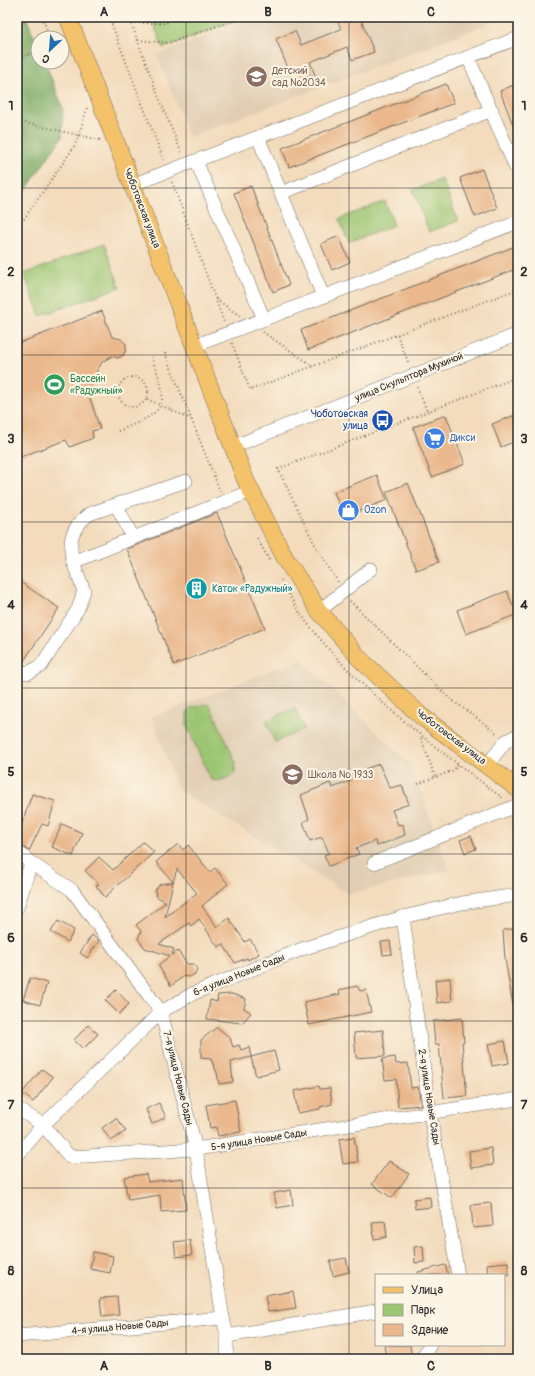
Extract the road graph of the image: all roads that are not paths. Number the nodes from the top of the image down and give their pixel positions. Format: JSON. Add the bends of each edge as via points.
{"nodes":[{"id":1,"x":68,"y":17,"type":"edge"},
{"id":2,"x":518,"y":38,"type":"edge"},
{"id":3,"x":468,"y":58,"type":"junction"},
{"id":4,"x":492,"y":110,"type":"junction"},
{"id":5,"x":258,"y":137,"type":"junction"},
{"id":6,"x":191,"y":163,"type":"junction"},
{"id":7,"x":518,"y":173,"type":"edge"},
{"id":8,"x":132,"y":185,"type":"junction"},
{"id":9,"x":281,"y":193,"type":"junction"},
{"id":10,"x":518,"y":222,"type":"edge"},
{"id":11,"x":323,"y":296,"type":"junction"},
{"id":12,"x":264,"y":319,"type":"junction"},
{"id":13,"x":518,"y":334,"type":"edge"},
{"id":14,"x":194,"y":346,"type":"junction"},
{"id":15,"x":232,"y":447,"type":"junction"},
{"id":16,"x":186,"y":481,"type":"dead end"},
{"id":17,"x":251,"y":492,"type":"junction"},
{"id":18,"x":117,"y":506,"type":"junction"},
{"id":19,"x":133,"y":538,"type":"junction"},
{"id":20,"x":74,"y":562,"type":"junction"},
{"id":21,"x":371,"y":569,"type":"dead end"},
{"id":22,"x":319,"y":611,"type":"junction"},
{"id":23,"x":17,"y":671,"type":"edge"},
{"id":24,"x":512,"y":738,"type":"edge"},
{"id":25,"x":487,"y":765,"type":"junction"},
{"id":26,"x":518,"y":789,"type":"edge"},
{"id":27,"x":518,"y":805,"type":"edge"},
{"id":28,"x":17,"y":851,"type":"edge"},
{"id":29,"x":31,"y":863,"type":"junction"},
{"id":30,"x":374,"y":863,"type":"dead end"},
{"id":31,"x":518,"y":895,"type":"edge"},
{"id":32,"x":17,"y":908,"type":"edge"},
{"id":33,"x":403,"y":918,"type":"junction"},
{"id":34,"x":161,"y":1012,"type":"junction"},
{"id":35,"x":518,"y":1099,"type":"edge"},
{"id":36,"x":17,"y":1108,"type":"edge"},
{"id":37,"x":430,"y":1113,"type":"junction"},
{"id":38,"x":43,"y":1125,"type":"junction"},
{"id":39,"x":196,"y":1149,"type":"junction"},
{"id":40,"x":17,"y":1156,"type":"edge"},
{"id":41,"x":458,"y":1274,"type":"edge"},
{"id":42,"x":375,"y":1310,"type":"edge"},
{"id":43,"x":223,"y":1318,"type":"junction"},
{"id":44,"x":17,"y":1336,"type":"edge"},
{"id":45,"x":227,"y":1336,"type":"junction"},
{"id":46,"x":429,"y":1346,"type":"edge"},
{"id":47,"x":227,"y":1359,"type":"edge"},
{"id":48,"x":421,"y":1359,"type":"edge"}],
"edges":[{"from":1,"to":8,"type":"main road","name":"Чоботовская улица"},
{"from":2,"to":3,"type":"street"},
{"from":3,"to":4,"type":"street"},
{"from":3,"to":5,"type":"street"},
{"from":4,"to":7,"type":"street"},
{"from":4,"to":9,"type":"street"},
{"from":5,"to":6,"type":"street"},
{"from":5,"to":9,"type":"street"},
{"from":6,"to":8,"type":"street"},
{"from":6,"to":12,"type":"street"},
{"from":8,"to":14,"type":"main road","name":"Чоботовская улица"},
{"from":9,"to":11,"type":"street"},
{"from":10,"to":11,"type":"street"},
{"from":11,"to":12,"type":"street"},
{"from":12,"to":14,"type":"street"},
{"from":13,"to":15,"type":"street","name":"улица Скульптора Мухиной"},
{"from":14,"to":15,"type":"main road","name":"Чоботовская улица"},
{"from":15,"to":17,"type":"main road","name":"Чоботовская улица"},
{"from":16,"to":18,"type":"street"},
{"from":17,"to":19,"type":"street"},
{"from":17,"to":22,"type":"main road","name":"Чоботовская улица","via":[[285,558]]},
{"from":18,"to":19,"type":"street"},
{"from":18,"to":20,"type":"street","via":[[89,514],[78,523],[72,535],[70,549]]},
{"from":19,"to":20,"type":"street"},
{"from":20,"to":23,"type":"street","via":[[84,591],[78,609],[41,666],[28,673]]},
{"from":21,"to":22,"type":"street"},
{"from":22,"to":25,"type":"main road","name":"Чоботовская улица","via":[[360,659],[421,716]]},
{"from":24,"to":25,"type":"street"},
{"from":25,"to":26,"type":"main road","name":"Чоботовская улица"},
{"from":27,"to":30,"type":"street"},
{"from":28,"to":29,"type":"street","name":"7-я улица Новые Сады"},
{"from":29,"to":32,"type":"street"},
{"from":29,"to":34,"type":"street","name":"7-я улица Новые Сады","via":[[72,890]]},
{"from":31,"to":33,"type":"street","name":"6-я улица Новые Сады","via":[[462,903]]},
{"from":33,"to":34,"type":"street","name":"6-я улица Новые Сады","via":[[302,949],[192,994]]},
{"from":33,"to":37,"type":"street","name":"2-я улица Новые Сады"},
{"from":34,"to":38,"type":"street","name":"6-я улица Новые Сады"},
{"from":34,"to":39,"type":"street","name":"7-я улица Новые Сады"},
{"from":35,"to":37,"type":"street","name":"5-я улица Новые Сады"},
{"from":36,"to":38,"type":"street","name":"5-я улица Новые Сады"},
{"from":37,"to":39,"type":"street","name":"5-я улица Новые Сады"},
{"from":37,"to":41,"type":"street","name":"2-я улица Новые Сады"},
{"from":38,"to":39,"type":"street","name":"5-я улица Новые Сады","via":[[70,1157]]},
{"from":38,"to":40,"type":"street","name":"6-я улица Новые Сады"},
{"from":39,"to":43,"type":"street","name":"7-я улица Новые Сады"},
{"from":42,"to":45,"type":"street"},
{"from":43,"to":44,"type":"street","name":"4-я улица Новые Сады"},
{"from":43,"to":45,"type":"street","name":"7-я улица Новые Сады"},
{"from":45,"to":47,"type":"street","name":"7-я улица Новые Сады"},
{"from":46,"to":48,"type":"street"}]}
